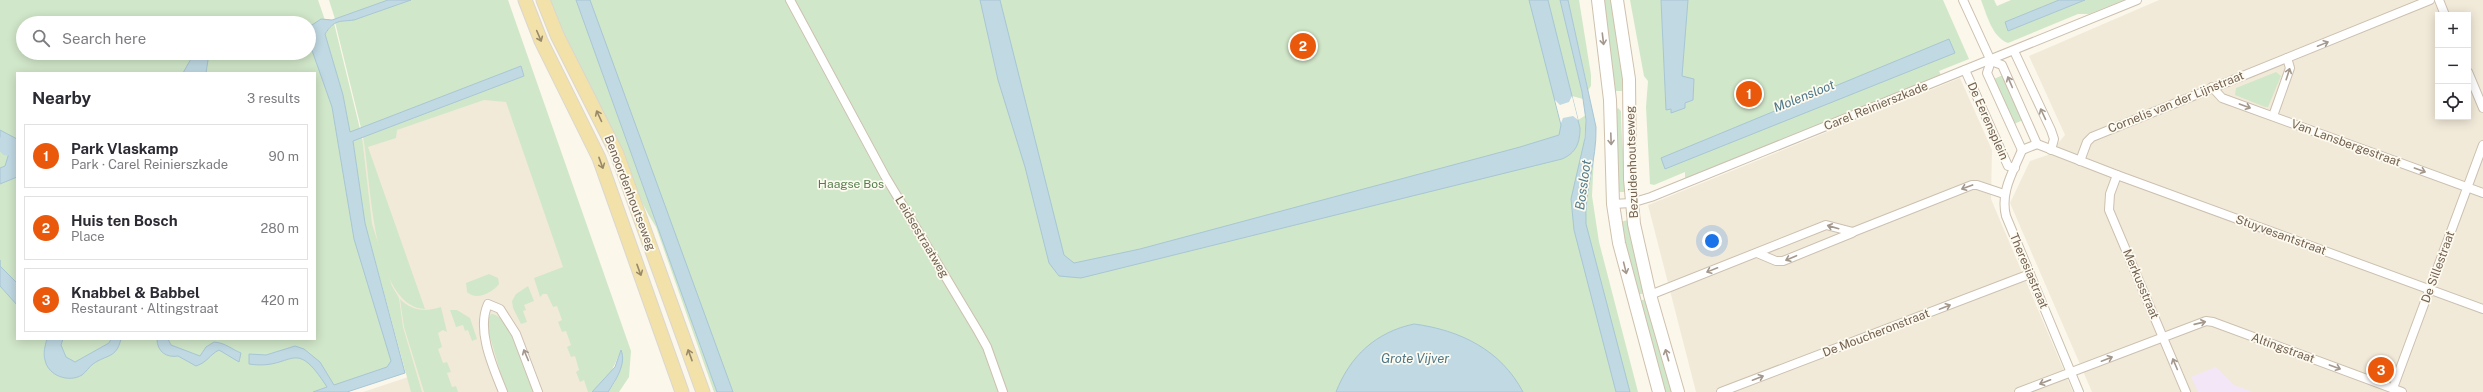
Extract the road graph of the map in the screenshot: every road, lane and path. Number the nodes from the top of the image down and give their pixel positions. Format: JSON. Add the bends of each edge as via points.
{"nodes":[{"id":1,"x":525,"y":0,"type":"edge"},
{"id":2,"x":543,"y":0,"type":"edge"},
{"id":3,"x":790,"y":0,"type":"edge"},
{"id":4,"x":1598,"y":0,"type":"edge"},
{"id":5,"x":1617,"y":0,"type":"edge"},
{"id":6,"x":1963,"y":0,"type":"edge"},
{"id":7,"x":2137,"y":0,"type":"edge"},
{"id":8,"x":2430,"y":0,"type":"edge"},
{"id":9,"x":2439,"y":0,"type":"edge"},
{"id":10,"x":2444,"y":12,"type":"edge"},
{"id":11,"x":2014,"y":51,"type":"junction"},
{"id":12,"x":2286,"y":58,"type":"junction"},
{"id":13,"x":1991,"y":60,"type":"junction"},
{"id":14,"x":1965,"y":70,"type":"junction"},
{"id":15,"x":2471,"y":79,"type":"edge"},
{"id":16,"x":2212,"y":87,"type":"junction"},
{"id":17,"x":2483,"y":108,"type":"edge"},
{"id":18,"x":2273,"y":116,"type":"junction"},
{"id":19,"x":2037,"y":144,"type":"junction"},
{"id":20,"x":2483,"y":145,"type":"edge"},
{"id":21,"x":2022,"y":150,"type":"junction"},
{"id":22,"x":2051,"y":150,"type":"junction"},
{"id":23,"x":2080,"y":161,"type":"junction"},
{"id":24,"x":2015,"y":168,"type":"junction"},
{"id":25,"x":2117,"y":176,"type":"junction"},
{"id":26,"x":2467,"y":187,"type":"junction"},
{"id":27,"x":2483,"y":193,"type":"edge"},
{"id":28,"x":2004,"y":194,"type":"junction"},
{"id":29,"x":1613,"y":204,"type":"junction"},
{"id":30,"x":1631,"y":204,"type":"junction"},
{"id":31,"x":1853,"y":232,"type":"junction"},
{"id":32,"x":1757,"y":252,"type":"junction"},
{"id":33,"x":2030,"y":274,"type":"junction"},
{"id":34,"x":2430,"y":289,"type":"junction"},
{"id":35,"x":1650,"y":295,"type":"junction"},
{"id":36,"x":2483,"y":309,"type":"edge"},
{"id":37,"x":2164,"y":337,"type":"junction"},
{"id":38,"x":2071,"y":373,"type":"junction"},
{"id":39,"x":2393,"y":388,"type":"junction"},
{"id":40,"x":503,"y":392,"type":"edge"},
{"id":41,"x":538,"y":392,"type":"edge"},
{"id":42,"x":682,"y":392,"type":"edge"},
{"id":43,"x":703,"y":392,"type":"edge"},
{"id":44,"x":1003,"y":392,"type":"edge"},
{"id":45,"x":1659,"y":392,"type":"edge"},
{"id":46,"x":1678,"y":392,"type":"edge"},
{"id":47,"x":1721,"y":392,"type":"edge"},
{"id":48,"x":2019,"y":392,"type":"edge"},
{"id":49,"x":2079,"y":392,"type":"edge"},
{"id":50,"x":2186,"y":392,"type":"edge"},
{"id":51,"x":2402,"y":392,"type":"edge"}],
"edges":[{"from":1,"to":42,"type":"main road","name":"Benoordenhoutseweg","one_way":true,"via":[[541,41],[599,158]]},
{"from":43,"to":2,"type":"main road","name":"Benoordenhoutseweg","one_way":true,"via":[[617,154],[557,35]]},
{"from":3,"to":44,"type":"street","name":"Leidsestraatweg","via":[[885,176],[987,347]]},
{"from":4,"to":29,"type":"main road","name":"Bezuidenhoutseweg","one_way":true,"via":[[1610,100]]},
{"from":5,"to":30,"type":"main road","name":"Bezuidenhoutseweg","via":[[1629,79]]},
{"from":6,"to":13,"type":"street"},
{"from":7,"to":11,"type":"street","name":"Carel Reinierszkade"},
{"from":12,"to":8,"type":"street","name":"Cornelis van der Lijnstraat","one_way":true},
{"from":9,"to":10,"type":"street"},
{"from":11,"to":13,"type":"street","name":"Carel Reinierszkade"},
{"from":22,"to":11,"type":"street","one_way":true,"via":[[2054,140],[2051,130]]},
{"from":12,"to":16,"type":"street","name":"Cornelis van der Lijnstraat"},
{"from":18,"to":12,"type":"street","one_way":true,"via":[[2290,68]]},
{"from":13,"to":14,"type":"street","name":"Carel Reinierszkade"},
{"from":19,"to":13,"type":"street","one_way":true,"via":[[2002,65]]},
{"from":13,"to":21,"type":"street","name":"De Eerensplein","via":[[1987,73]]},
{"from":14,"to":24,"type":"street","name":"De Eerensplein","via":[[2008,166]]},
{"from":14,"to":30,"type":"street","name":"Carel Reinierszkade"},
{"from":15,"to":17,"type":"street"},
{"from":16,"to":18,"type":"street","name":"Van Lansbergestraat","one_way":true,"via":[[2222,98]]},
{"from":16,"to":23,"type":"street","name":"Cornelis van der Lijnstraat","via":[[2092,137],[2087,142]]},
{"from":18,"to":26,"type":"street","name":"Van Lansbergestraat","one_way":true},
{"from":19,"to":21,"type":"street","name":"De Eerensplein"},
{"from":19,"to":22,"type":"street"},
{"from":20,"to":26,"type":"street","name":"De Sillestraat"},
{"from":21,"to":24,"type":"street","name":"Theresiastraat"},
{"from":22,"to":23,"type":"street"},
{"from":23,"to":25,"type":"street","name":"Stuyvesantstraat"},
{"from":24,"to":28,"type":"street","name":"Theresiastraat"},
{"from":25,"to":34,"type":"street","name":"Stuyvesantstraat"},
{"from":25,"to":37,"type":"street","name":"Merkusstraat","via":[[2110,194],[2109,210]]},
{"from":26,"to":27,"type":"street","name":"Van Lansbergestraat"},
{"from":26,"to":34,"type":"street","name":"De Sillestraat"},
{"from":28,"to":31,"type":"street","one_way":true,"via":[[1978,184],[1972,185]]},
{"from":28,"to":33,"type":"street","name":"Theresiastraat","via":[[2002,203],[2006,216]]},
{"from":29,"to":30,"type":"street","name":"Carel Reinierszkade"},
{"from":29,"to":45,"type":"main road","name":"Bezuidenhoutseweg","one_way":true,"via":[[1626,271]]},
{"from":30,"to":35,"type":"main road","name":"Bezuidenhoutseweg"},
{"from":31,"to":32,"type":"street","one_way":true,"via":[[1826,225]]},
{"from":31,"to":32,"type":"street","one_way":true,"via":[[1784,261],[1776,261]]},
{"from":32,"to":35,"type":"street","one_way":true},
{"from":33,"to":38,"type":"street","name":"Theresiastraat"},
{"from":47,"to":33,"type":"street","name":"De Moucheronstraat","one_way":true},
{"from":34,"to":36,"type":"street","name":"Stuyvesantstraat"},
{"from":34,"to":39,"type":"street","name":"De Sillestraat"},
{"from":46,"to":35,"type":"main road","name":"Bezuidenhoutseweg","one_way":true},
{"from":38,"to":37,"type":"street","name":"Altingstraat","one_way":true},
{"from":37,"to":39,"type":"street","name":"Altingstraat","one_way":true,"via":[[2198,322],[2213,322]]},
{"from":50,"to":37,"type":"street","name":"Merkusstraat","one_way":true},
{"from":38,"to":48,"type":"street","name":"Altingstraat","one_way":true},
{"from":38,"to":49,"type":"street","name":"Theresiastraat"},
{"from":39,"to":51,"type":"street","name":"Altingstraat"},
{"from":41,"to":40,"type":"street","one_way":true,"via":[[516,334],[500,309],[488,304],[483,323],[495,372]]}]}
